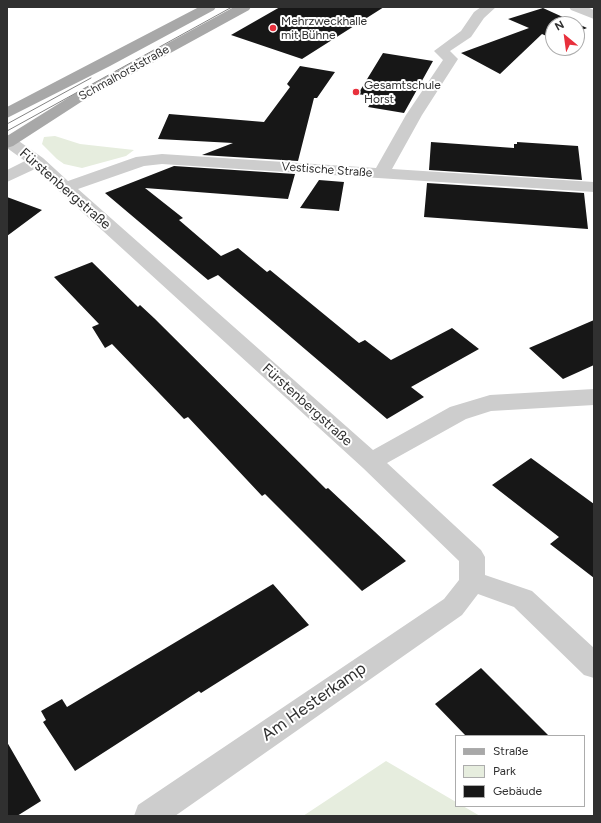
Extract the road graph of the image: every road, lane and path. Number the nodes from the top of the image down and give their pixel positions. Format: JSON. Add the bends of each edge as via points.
{"nodes":[{"id":1,"x":209,"y":7,"type":"edge"},
{"id":2,"x":244,"y":7,"type":"edge"},
{"id":3,"x":489,"y":7,"type":"edge"},
{"id":4,"x":576,"y":7,"type":"edge"},
{"id":5,"x":594,"y":15,"type":"edge"},
{"id":6,"x":7,"y":113,"type":"edge"},
{"id":7,"x":8,"y":141,"type":"edge"},
{"id":8,"x":37,"y":162,"type":"junction"},
{"id":9,"x":381,"y":173,"type":"junction"},
{"id":10,"x":7,"y":177,"type":"edge"},
{"id":11,"x":65,"y":188,"type":"junction"},
{"id":12,"x":594,"y":188,"type":"edge"},
{"id":13,"x":594,"y":397,"type":"edge"},
{"id":14,"x":371,"y":462,"type":"junction"},
{"id":15,"x":472,"y":581,"type":"junction"},
{"id":16,"x":594,"y":666,"type":"edge"},
{"id":17,"x":149,"y":816,"type":"edge"}],
"edges":[{"from":1,"to":6,"type":"main road","name":"Schmalhorststraße"},
{"from":2,"to":7,"type":"main road","name":"Schmalhorststraße","via":[[76,99]]},
{"from":3,"to":9,"type":"street","via":[[479,15],[466,34],[441,51],[451,59],[414,115]]},
{"from":4,"to":5,"type":"street"},
{"from":7,"to":8,"type":"street","name":"Fürstenbergstraße"},
{"from":8,"to":10,"type":"street"},
{"from":8,"to":11,"type":"street","name":"Fürstenbergstraße"},
{"from":9,"to":11,"type":"street","name":"Vestische Straße","via":[[162,159],[142,161]]},
{"from":9,"to":12,"type":"street","name":"Vestische Straße"},
{"from":11,"to":14,"type":"street","name":"Fürstenbergstraße"},
{"from":13,"to":14,"type":"street","via":[[490,403],[458,413]]},
{"from":14,"to":15,"type":"street","name":"Fürstenbergstraße","via":[[472,557]]},
{"from":15,"to":16,"type":"street","via":[[524,599]]},
{"from":15,"to":17,"type":"street","name":"Am Hesterkamp","via":[[453,607]]}]}
